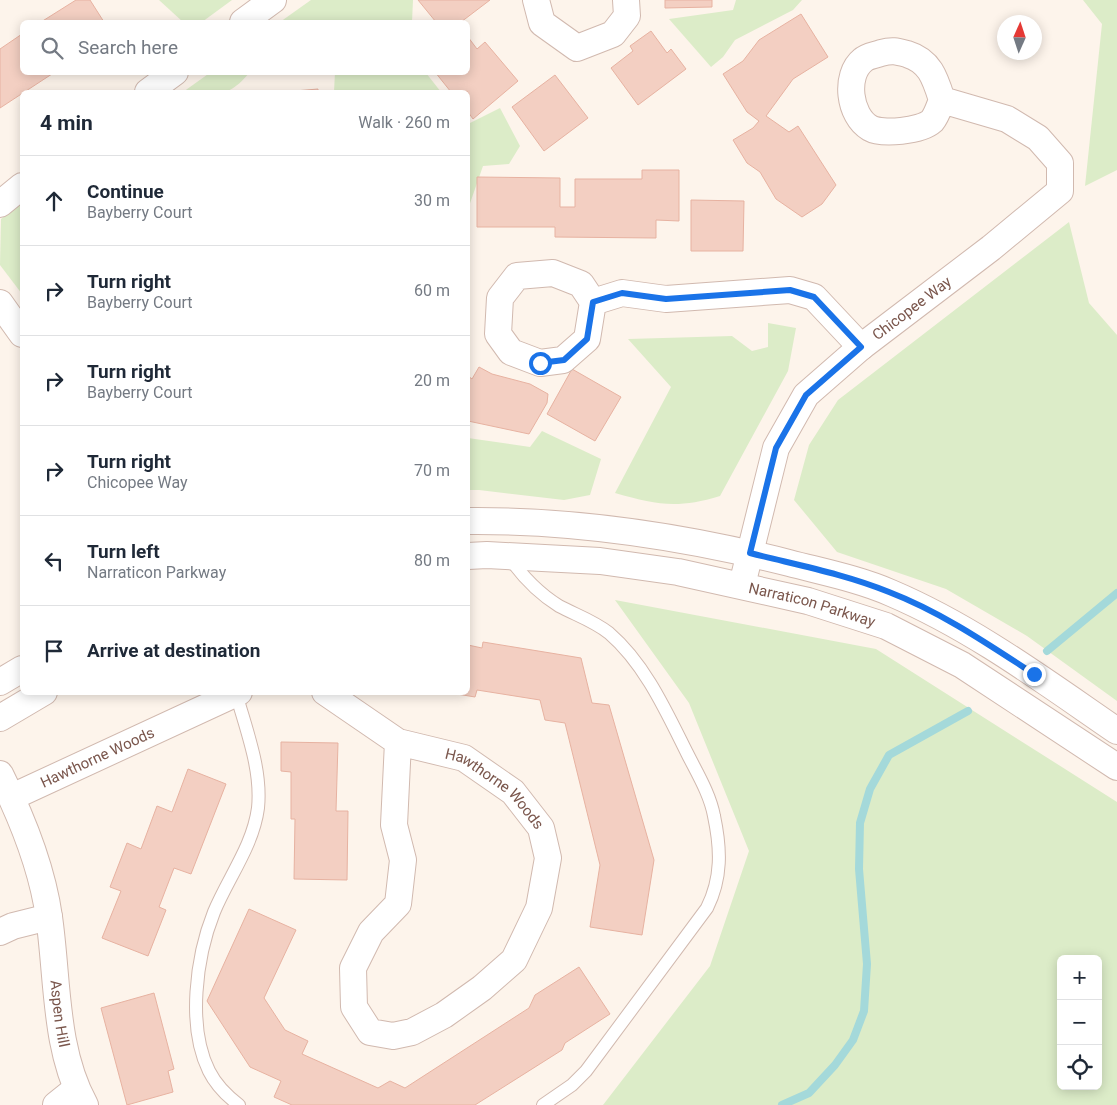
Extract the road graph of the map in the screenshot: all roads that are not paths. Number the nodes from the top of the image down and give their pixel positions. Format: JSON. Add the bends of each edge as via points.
{"nodes":[{"id":1,"x":273,"y":0,"type":"edge"},
{"id":2,"x":536,"y":0,"type":"edge"},
{"id":3,"x":626,"y":0,"type":"edge"},
{"id":4,"x":246,"y":20,"type":"edge"},
{"id":5,"x":171,"y":75,"type":"edge"},
{"id":6,"x":151,"y":90,"type":"edge"},
{"id":7,"x":942,"y":100,"type":"dead end"},
{"id":8,"x":20,"y":188,"type":"edge"},
{"id":9,"x":0,"y":204,"type":"edge"},
{"id":10,"x":593,"y":302,"type":"dead end"},
{"id":11,"x":0,"y":303,"type":"edge"},
{"id":12,"x":20,"y":331,"type":"edge"},
{"id":13,"x":861,"y":347,"type":"junction"},
{"id":14,"x":470,"y":521,"type":"edge"},
{"id":15,"x":750,"y":553,"type":"junction"},
{"id":16,"x":470,"y":556,"type":"edge"},
{"id":17,"x":508,"y":556,"type":"junction"},
{"id":18,"x":742,"y":585,"type":"junction"},
{"id":19,"x":20,"y":669,"type":"edge"},
{"id":20,"x":0,"y":682,"type":"edge"},
{"id":21,"x":39,"y":695,"type":"edge"},
{"id":22,"x":233,"y":695,"type":"edge"},
{"id":23,"x":238,"y":695,"type":"edge"},
{"id":24,"x":334,"y":695,"type":"edge"},
{"id":25,"x":355,"y":702,"type":"edge"},
{"id":26,"x":0,"y":718,"type":"edge"},
{"id":27,"x":1117,"y":731,"type":"edge"},
{"id":28,"x":398,"y":742,"type":"junction"},
{"id":29,"x":1117,"y":767,"type":"edge"},
{"id":30,"x":0,"y":774,"type":"edge"},
{"id":31,"x":12,"y":797,"type":"junction"},
{"id":32,"x":49,"y":917,"type":"junction"},
{"id":33,"x":0,"y":932,"type":"edge"},
{"id":34,"x":81,"y":1097,"type":"edge"},
{"id":35,"x":56,"y":1105,"type":"edge"},
{"id":36,"x":239,"y":1105,"type":"edge"},
{"id":37,"x":543,"y":1105,"type":"edge"}],
"edges":[{"from":1,"to":4,"type":"street"},
{"from":2,"to":3,"type":"street","via":[[542,22],[577,48],[613,34],[626,16]]},
{"from":5,"to":6,"type":"street"},
{"from":7,"to":13,"type":"street","name":"Chicopee Way","via":[[1007,119],[1038,138],[1060,163],[1060,191]]},
{"from":8,"to":9,"type":"street"},
{"from":10,"to":13,"type":"street","via":[[622,293],[666,299],[790,290],[814,297]]},
{"from":11,"to":12,"type":"street"},
{"from":13,"to":15,"type":"street","name":"Chicopee Way","via":[[806,395],[776,448]]},
{"from":14,"to":15,"type":"street","via":[[585,525]]},
{"from":15,"to":18,"type":"street","name":"Chicopee Way"},
{"from":15,"to":27,"type":"street","via":[[843,577],[889,592],[933,612],[983,640]]},
{"from":16,"to":17,"type":"street","name":"Narraticon Parkway"},
{"from":17,"to":18,"type":"street","name":"Narraticon Parkway","via":[[600,560]]},
{"from":17,"to":37,"type":"lane","via":[[522,576],[538,590],[557,604],[592,621],[631,654],[665,708],[701,780],[714,814],[718,840],[717,890],[707,908],[586,1071]]},
{"from":18,"to":29,"type":"street","name":"Narraticon Parkway","via":[[808,601],[886,626],[920,642],[985,679]]},
{"from":19,"to":20,"type":"street"},
{"from":21,"to":26,"type":"street"},
{"from":22,"to":31,"type":"street","name":"Hawthorne Woods"},
{"from":23,"to":36,"type":"lane","via":[[255,762],[258,808],[245,849],[214,912],[201,955],[197,1002],[200,1046],[209,1071],[219,1087]]},
{"from":24,"to":25,"type":"street","name":"Hawthorne Woods"},
{"from":25,"to":28,"type":"street","name":"Hawthorne Woods"},
{"from":28,"to":28,"type":"street","name":"Hawthorne Woods","via":[[394,825],[403,860],[398,904],[371,932],[353,968],[354,1007],[370,1032],[393,1036],[412,1032],[444,1015],[514,960],[540,908],[548,858],[541,828],[513,792],[464,758]]},
{"from":30,"to":31,"type":"street","name":"Aspen Hill"},
{"from":31,"to":32,"type":"street","name":"Aspen Hill","via":[[44,887]]},
{"from":32,"to":33,"type":"street"},
{"from":32,"to":34,"type":"street","name":"Aspen Hill","via":[[66,1059]]},
{"from":34,"to":35,"type":"street"}]}
